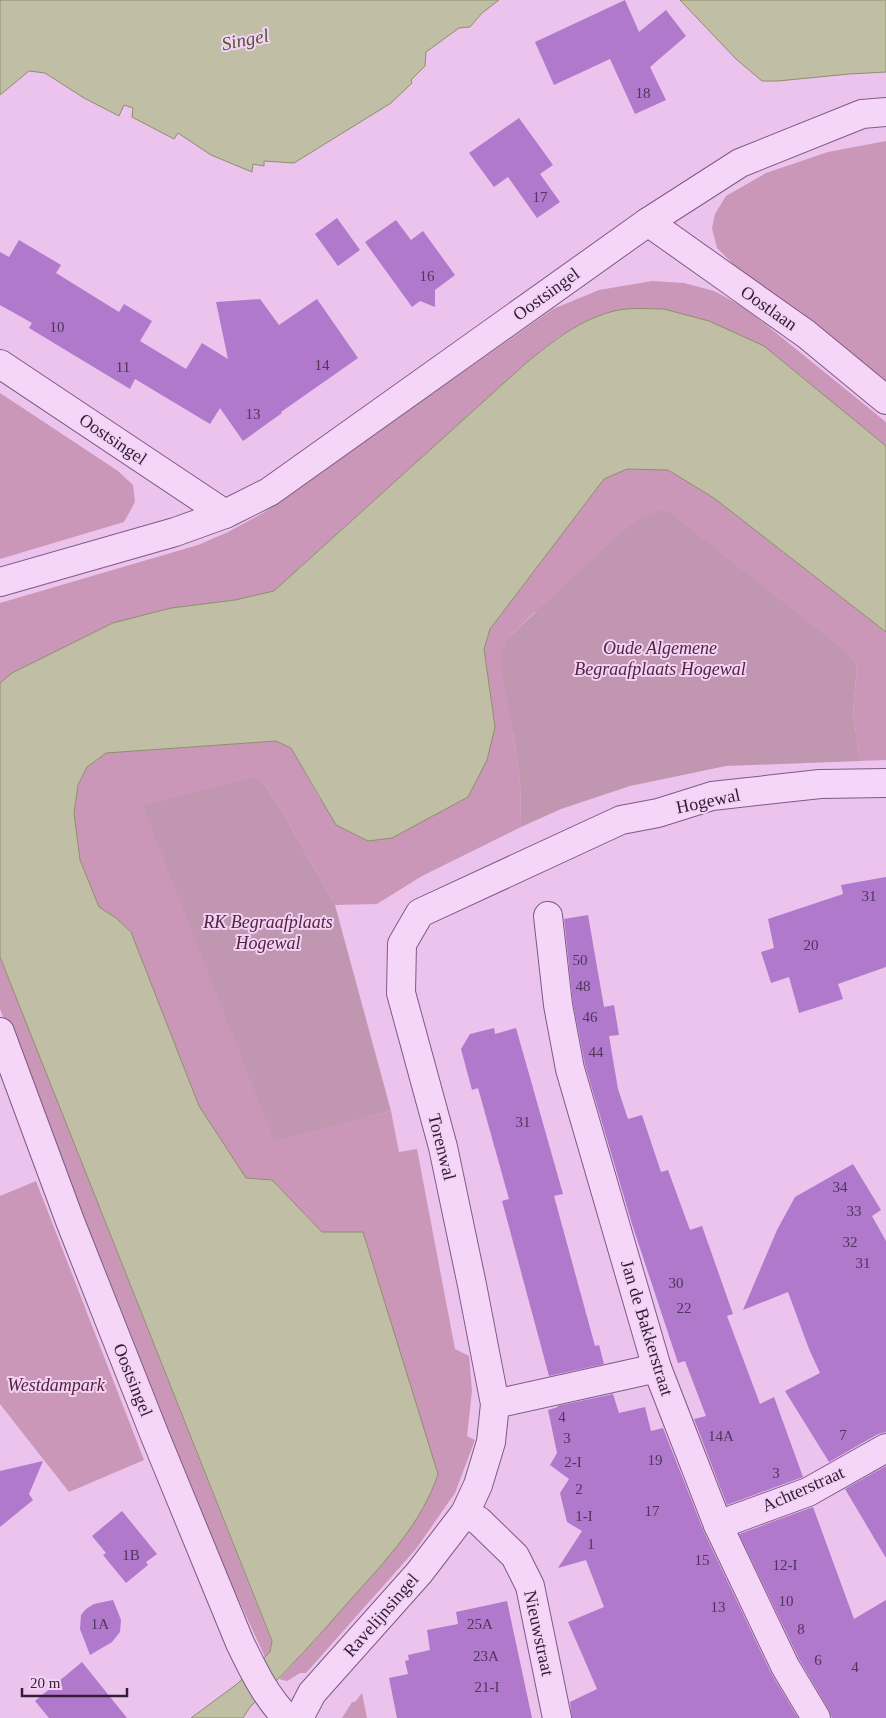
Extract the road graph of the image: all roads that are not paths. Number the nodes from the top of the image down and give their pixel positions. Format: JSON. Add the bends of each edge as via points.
{"nodes":[{"id":1,"x":886,"y":112,"type":"edge"},
{"id":2,"x":648,"y":222,"type":"junction"},
{"id":3,"x":0,"y":364,"type":"edge"},
{"id":4,"x":886,"y":400,"type":"edge"},
{"id":5,"x":225,"y":514,"type":"junction"},
{"id":6,"x":0,"y":582,"type":"edge"},
{"id":7,"x":886,"y":783,"type":"edge"},
{"id":8,"x":539,"y":858,"type":"joint"},
{"id":9,"x":548,"y":916,"type":"dead end"},
{"id":10,"x":0,"y":1032,"type":"edge"},
{"id":11,"x":657,"y":1368,"type":"junction"},
{"id":12,"x":494,"y":1404,"type":"junction"},
{"id":13,"x":886,"y":1448,"type":"edge"},
{"id":14,"x":465,"y":1513,"type":"junction"},
{"id":15,"x":718,"y":1525,"type":"junction"},
{"id":16,"x":281,"y":1712,"type":"edge"},
{"id":17,"x":299,"y":1718,"type":"edge"},
{"id":18,"x":557,"y":1718,"type":"edge"},
{"id":19,"x":816,"y":1718,"type":"edge"}],
"edges":[{"from":1,"to":2,"type":"street","name":"Oostsingel","via":[[862,114],[740,163]]},
{"from":2,"to":4,"type":"street","name":"Oostlaan","via":[[806,334]]},
{"from":2,"to":5,"type":"street","name":"Oostsingel","via":[[269,492]]},
{"from":3,"to":5,"type":"street","name":"Oostsingel"},
{"from":5,"to":6,"type":"street","name":"Oostsingel","via":[[175,532]]},
{"from":7,"to":8,"type":"street","name":"Hogewal","via":[[820,784],[712,796],[658,813],[621,820]]},
{"from":8,"to":12,"type":"street","name":"Torenwal","via":[[420,913],[402,944],[401,993],[443,1147]]},
{"from":9,"to":11,"type":"street","name":"Jan de Bakkerstraat","via":[[558,1005],[570,1069]]},
{"from":10,"to":16,"type":"street","name":"Oostsingel","via":[[77,1239],[159,1445],[250,1663]]},
{"from":11,"to":12,"type":"street"},
{"from":11,"to":15,"type":"street","name":"Jan de Bakkerstraat"},
{"from":12,"to":14,"type":"street","name":"Torenwal","via":[[491,1442],[478,1485]]},
{"from":13,"to":15,"type":"street","name":"Achterstraat","via":[[808,1492]]},
{"from":14,"to":17,"type":"street","name":"Ravelijnsingel","via":[[418,1573],[312,1693]]},
{"from":14,"to":18,"type":"street","name":"Nieuwstraat","via":[[479,1520],[515,1556],[530,1586]]},
{"from":15,"to":19,"type":"street","name":"Jan de Bakkerstraat","via":[[785,1666]]}]}
